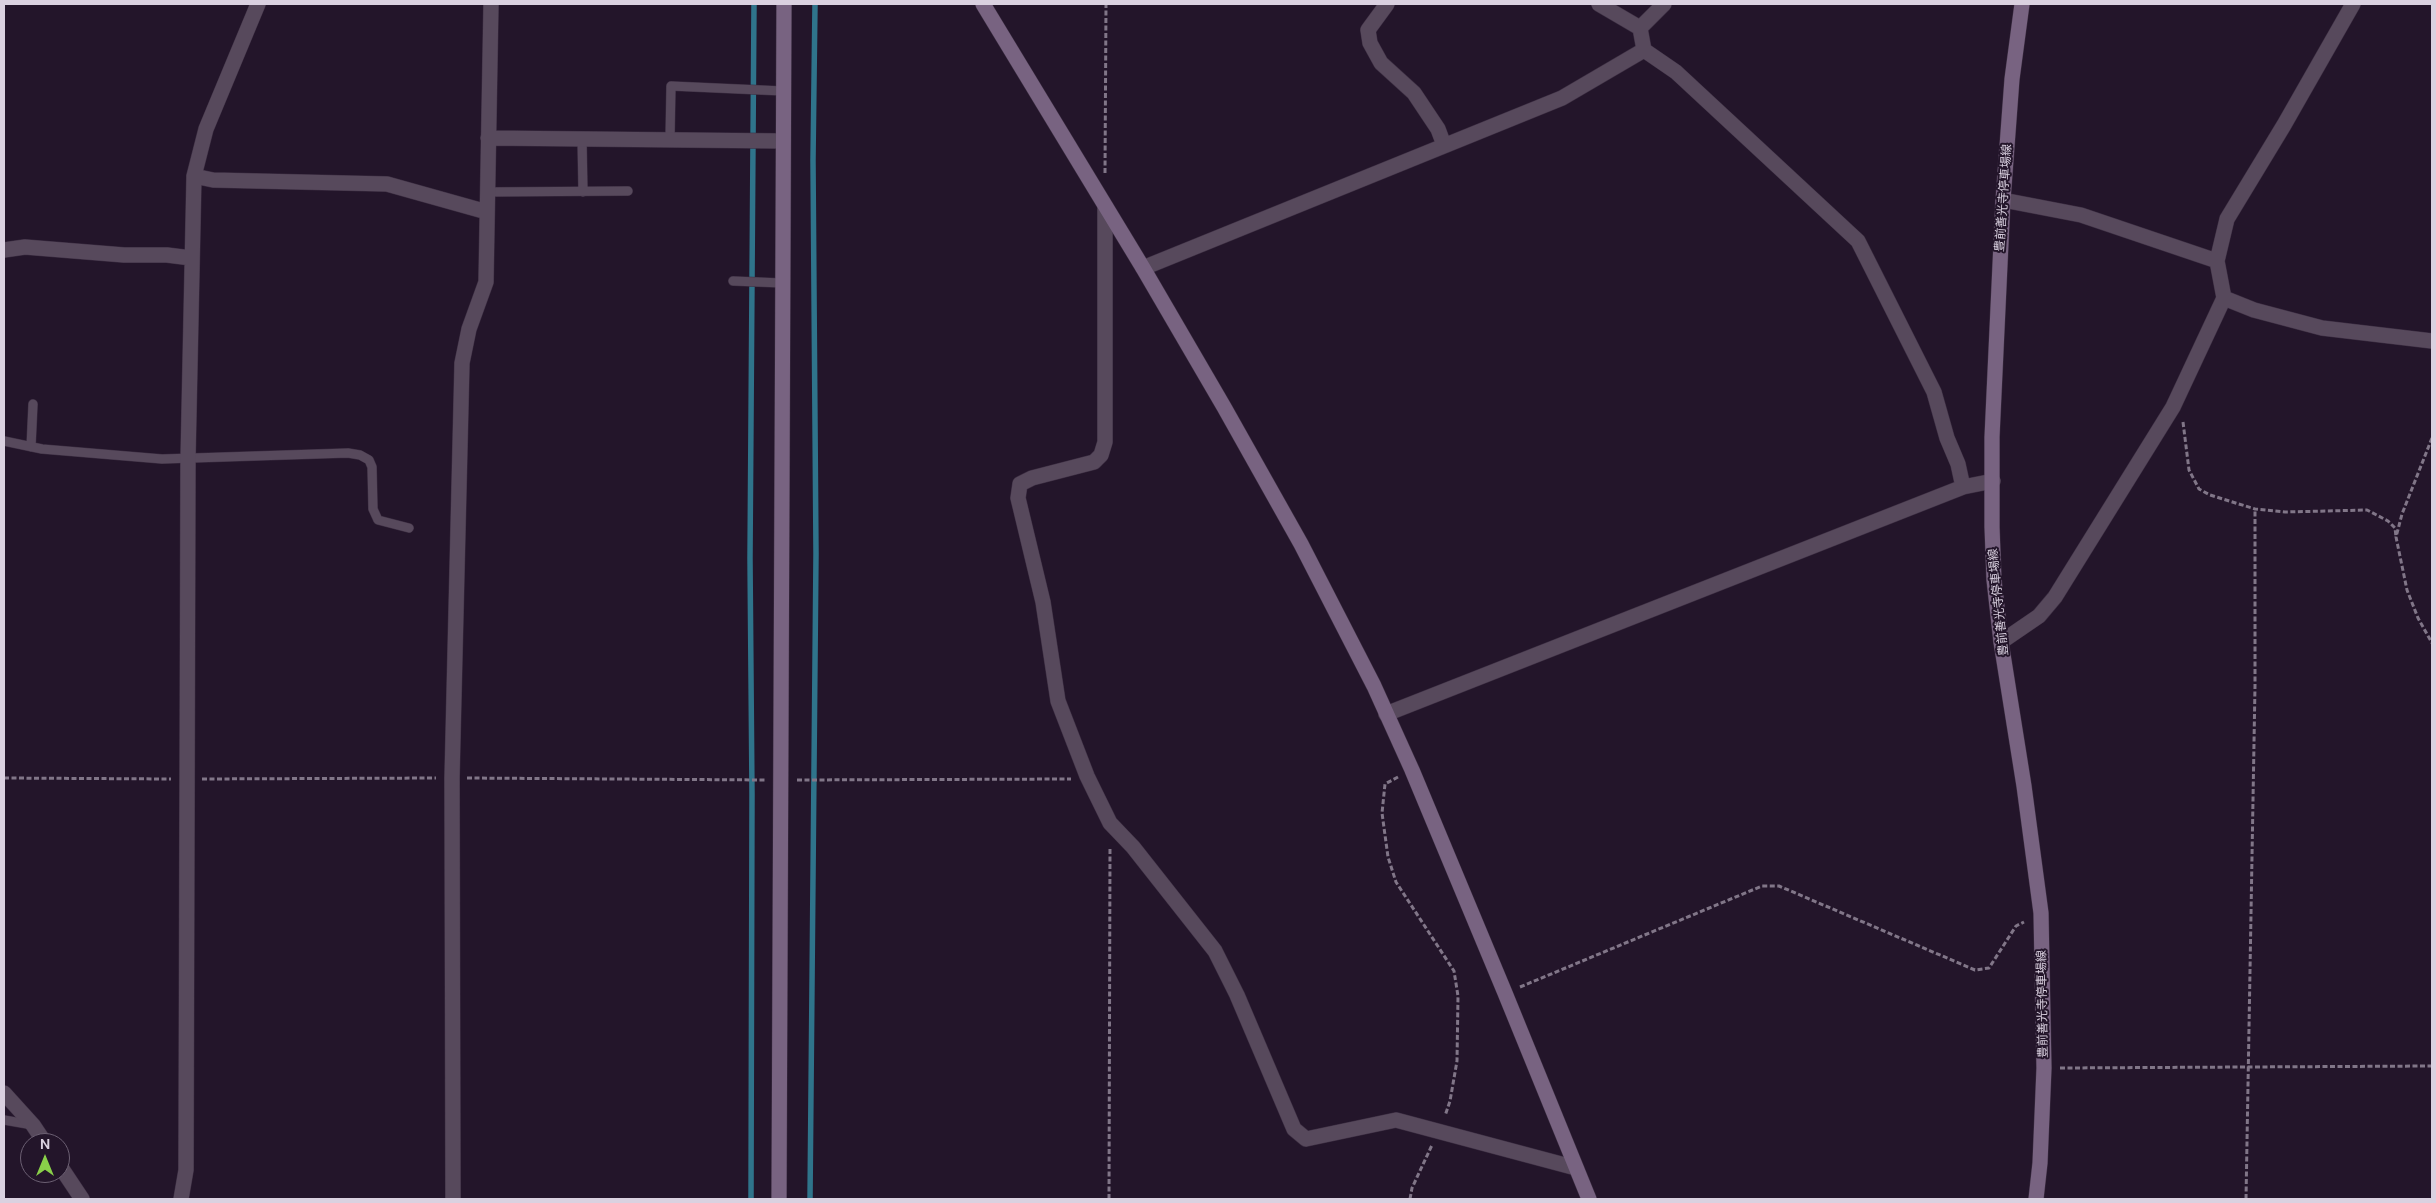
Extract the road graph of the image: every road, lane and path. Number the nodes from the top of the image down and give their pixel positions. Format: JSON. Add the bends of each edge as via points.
{"nodes":[{"id":1,"x":258,"y":4,"type":"edge"},
{"id":2,"x":490,"y":4,"type":"edge"},
{"id":3,"x":784,"y":4,"type":"edge"},
{"id":4,"x":983,"y":4,"type":"edge"},
{"id":5,"x":1106,"y":4,"type":"edge"},
{"id":6,"x":1387,"y":4,"type":"edge"},
{"id":7,"x":1599,"y":4,"type":"edge"},
{"id":8,"x":1664,"y":4,"type":"edge"},
{"id":9,"x":2022,"y":4,"type":"edge"},
{"id":10,"x":2354,"y":4,"type":"edge"},
{"id":11,"x":1640,"y":28,"type":"junction"},
{"id":12,"x":1644,"y":50,"type":"junction"},
{"id":13,"x":783,"y":91,"type":"junction"},
{"id":14,"x":488,"y":138,"type":"junction"},
{"id":15,"x":670,"y":138,"type":"junction"},
{"id":16,"x":582,"y":139,"type":"junction"},
{"id":17,"x":783,"y":140,"type":"junction"},
{"id":18,"x":1444,"y":145,"type":"junction"},
{"id":19,"x":194,"y":176,"type":"junction"},
{"id":20,"x":1105,"y":177,"type":"dead end"},
{"id":21,"x":628,"y":191,"type":"dead end"},
{"id":22,"x":488,"y":192,"type":"junction"},
{"id":23,"x":583,"y":192,"type":"junction"},
{"id":24,"x":2003,"y":200,"type":"junction"},
{"id":25,"x":1105,"y":206,"type":"junction"},
{"id":26,"x":487,"y":212,"type":"junction"},
{"id":27,"x":4,"y":250,"type":"edge"},
{"id":28,"x":191,"y":258,"type":"junction"},
{"id":29,"x":2218,"y":261,"type":"junction"},
{"id":30,"x":1143,"y":268,"type":"junction"},
{"id":31,"x":735,"y":281,"type":"dead end"},
{"id":32,"x":782,"y":283,"type":"junction"},
{"id":33,"x":2224,"y":298,"type":"junction"},
{"id":34,"x":2432,"y":341,"type":"edge"},
{"id":35,"x":33,"y":404,"type":"dead end"},
{"id":36,"x":2173,"y":406,"type":"junction"},
{"id":37,"x":2432,"y":438,"type":"edge"},
{"id":38,"x":4,"y":441,"type":"edge"},
{"id":39,"x":31,"y":447,"type":"junction"},
{"id":40,"x":188,"y":459,"type":"junction"},
{"id":41,"x":1993,"y":481,"type":"junction"},
{"id":42,"x":1963,"y":487,"type":"junction"},
{"id":43,"x":2255,"y":509,"type":"junction"},
{"id":44,"x":409,"y":528,"type":"dead end"},
{"id":45,"x":2396,"y":537,"type":"junction"},
{"id":46,"x":2002,"y":642,"type":"junction"},
{"id":47,"x":2432,"y":643,"type":"edge"},
{"id":48,"x":1386,"y":714,"type":"junction"},
{"id":49,"x":1412,"y":770,"type":"junction"},
{"id":50,"x":1087,"y":776,"type":"junction"},
{"id":51,"x":4,"y":778,"type":"edge"},
{"id":52,"x":189,"y":778,"type":"junction"},
{"id":53,"x":452,"y":778,"type":"junction"},
{"id":54,"x":761,"y":780,"type":"dead end"},
{"id":55,"x":804,"y":780,"type":"dead end"},
{"id":56,"x":1110,"y":823,"type":"junction"},
{"id":57,"x":2041,"y":913,"type":"junction"},
{"id":58,"x":1505,"y":993,"type":"junction"},
{"id":59,"x":2249,"y":1066,"type":"junction"},
{"id":60,"x":2432,"y":1066,"type":"edge"},
{"id":61,"x":2044,"y":1068,"type":"junction"},
{"id":62,"x":4,"y":1093,"type":"edge"},
{"id":63,"x":4,"y":1120,"type":"edge"},
{"id":64,"x":33,"y":1125,"type":"junction"},
{"id":65,"x":1439,"y":1131,"type":"junction"},
{"id":66,"x":38,"y":1133,"type":"edge"},
{"id":67,"x":1576,"y":1168,"type":"junction"},
{"id":68,"x":70,"y":1181,"type":"edge"},
{"id":69,"x":82,"y":1199,"type":"edge"},
{"id":70,"x":181,"y":1199,"type":"edge"},
{"id":71,"x":453,"y":1199,"type":"edge"},
{"id":72,"x":779,"y":1199,"type":"edge"},
{"id":73,"x":1109,"y":1199,"type":"edge"},
{"id":74,"x":1410,"y":1199,"type":"edge"},
{"id":75,"x":1589,"y":1199,"type":"edge"},
{"id":76,"x":2036,"y":1199,"type":"edge"},
{"id":77,"x":2246,"y":1199,"type":"edge"}],
"edges":[{"from":1,"to":19,"type":"street","via":[[206,130]]},
{"from":2,"to":14,"type":"street"},
{"from":3,"to":13,"type":"street"},
{"from":4,"to":25,"type":"street"},
{"from":5,"to":20,"type":"path"},
{"from":6,"to":18,"type":"street","via":[[1368,30],[1370,43],[1381,63],[1414,94],[1438,129]]},
{"from":7,"to":11,"type":"street"},
{"from":8,"to":11,"type":"street"},
{"from":9,"to":24,"type":"street","name":"豊前善光寺停車場線","via":[[2012,79]]},
{"from":10,"to":29,"type":"street","via":[[2228,219]]},
{"from":11,"to":12,"type":"street"},
{"from":12,"to":18,"type":"street","via":[[1562,98]]},
{"from":12,"to":42,"type":"street","via":[[1690,84],[1858,241],[1934,392]]},
{"from":13,"to":15,"type":"lane","via":[[671,86]]},
{"from":13,"to":17,"type":"street"},
{"from":14,"to":16,"type":"street"},
{"from":14,"to":22,"type":"street"},
{"from":15,"to":16,"type":"street"},
{"from":15,"to":17,"type":"street"},
{"from":16,"to":23,"type":"lane"},
{"from":17,"to":32,"type":"street"},
{"from":18,"to":30,"type":"street"},
{"from":19,"to":26,"type":"street","via":[[212,180],[387,184]]},
{"from":19,"to":28,"type":"street"},
{"from":21,"to":23,"type":"lane"},
{"from":22,"to":23,"type":"lane"},
{"from":22,"to":26,"type":"street"},
{"from":24,"to":29,"type":"street","via":[[2081,215]]},
{"from":24,"to":41,"type":"street","name":"豊前善光寺停車場線","via":[[1992,437]]},
{"from":25,"to":30,"type":"street"},
{"from":25,"to":50,"type":"street","via":[[1105,442],[1101,455],[1094,462],[1032,478],[1020,484],[1018,498],[1043,602],[1058,701]]},
{"from":26,"to":53,"type":"street","via":[[486,282],[469,329],[462,363]]},
{"from":27,"to":28,"type":"street","via":[[25,247]]},
{"from":28,"to":40,"type":"street"},
{"from":29,"to":33,"type":"street"},
{"from":30,"to":48,"type":"street","via":[[1301,544]]},
{"from":31,"to":32,"type":"lane"},
{"from":32,"to":72,"type":"street"},
{"from":33,"to":34,"type":"street","via":[[2254,310],[2322,328]]},
{"from":33,"to":36,"type":"street"},
{"from":35,"to":39,"type":"lane"},
{"from":36,"to":43,"type":"path","via":[[2182,418],[2189,470],[2195,483],[2210,495]]},
{"from":36,"to":46,"type":"street","via":[[2055,598],[2038,616]]},
{"from":37,"to":45,"type":"path"},
{"from":38,"to":39,"type":"lane"},
{"from":39,"to":40,"type":"lane"},
{"from":40,"to":44,"type":"lane","via":[[360,455],[369,460],[372,467],[373,509],[378,520]]},
{"from":40,"to":52,"type":"street"},
{"from":41,"to":42,"type":"street"},
{"from":41,"to":46,"type":"street","name":"豊前善光寺停車場線","via":[[1994,580]]},
{"from":42,"to":48,"type":"street"},
{"from":43,"to":45,"type":"path","via":[[2304,513],[2366,510],[2388,521],[2395,528]]},
{"from":43,"to":59,"type":"path"},
{"from":45,"to":47,"type":"path","via":[[2407,590]]},
{"from":46,"to":57,"type":"street","name":"豊前善光寺停車場線"},
{"from":48,"to":49,"type":"street"},
{"from":49,"to":58,"type":"street"},
{"from":49,"to":65,"type":"path","via":[[1385,784],[1382,813],[1388,857],[1396,882],[1454,971],[1458,996],[1457,1062],[1450,1101]]},
{"from":50,"to":55,"type":"path","via":[[1072,779]]},
{"from":50,"to":56,"type":"street"},
{"from":51,"to":52,"type":"path"},
{"from":52,"to":53,"type":"path"},
{"from":52,"to":70,"type":"street","via":[[186,1170]]},
{"from":53,"to":54,"type":"path"},
{"from":53,"to":71,"type":"street"},
{"from":56,"to":65,"type":"street","via":[[1133,846],[1215,951],[1294,1129],[1306,1139],[1396,1120]]},
{"from":56,"to":73,"type":"path"},
{"from":57,"to":58,"type":"path","via":[[2016,926],[1989,968],[1975,970],[1779,886],[1762,886]]},
{"from":57,"to":61,"type":"street","name":"豊前善光寺停車場線"},
{"from":58,"to":67,"type":"street"},
{"from":59,"to":60,"type":"path"},
{"from":59,"to":61,"type":"path"},
{"from":59,"to":77,"type":"path"},
{"from":61,"to":76,"type":"street","name":"豊前善光寺停車場線"},
{"from":62,"to":64,"type":"street"},
{"from":63,"to":64,"type":"lane"},
{"from":64,"to":66,"type":"street"},
{"from":65,"to":67,"type":"street"},
{"from":65,"to":74,"type":"path","via":[[1419,1171]]},
{"from":67,"to":75,"type":"street"},
{"from":68,"to":69,"type":"street"}]}
